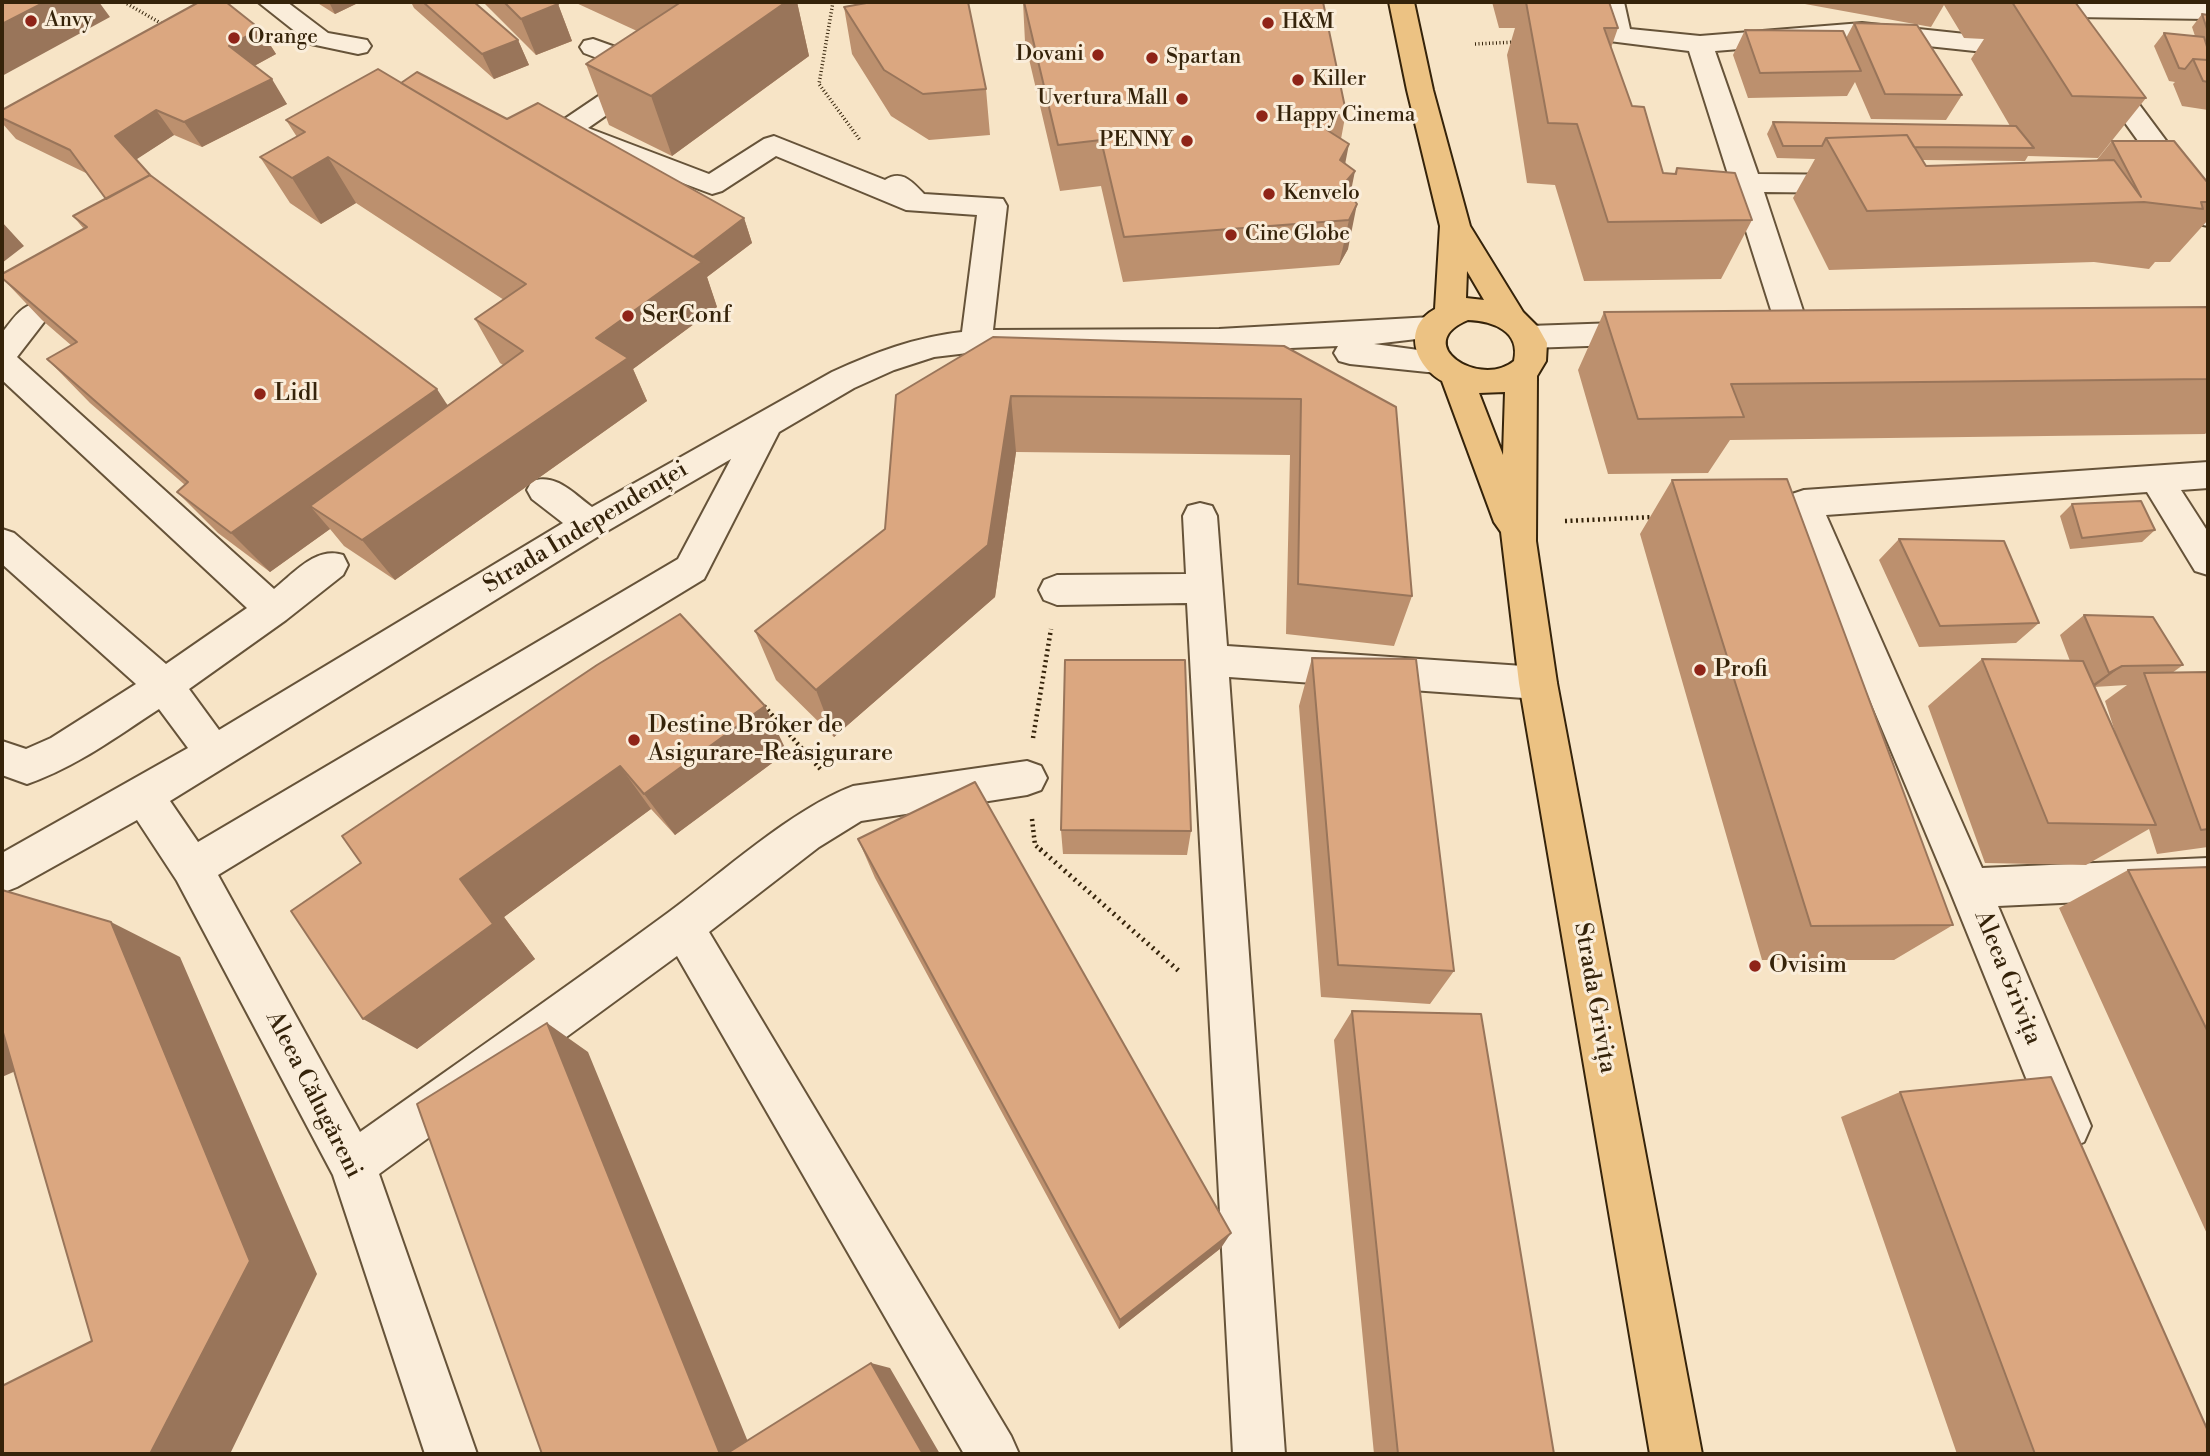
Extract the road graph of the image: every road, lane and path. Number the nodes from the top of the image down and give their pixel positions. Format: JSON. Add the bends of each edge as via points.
{"nodes":[{"id":1,"x":124,"y":2,"type":"edge"},
{"id":2,"x":271,"y":2,"type":"edge"},
{"id":3,"x":833,"y":2,"type":"edge"},
{"id":4,"x":1401,"y":2,"type":"edge"},
{"id":5,"x":1612,"y":2,"type":"edge"},
{"id":6,"x":2053,"y":5,"type":"edge"},
{"id":7,"x":2208,"y":10,"type":"edge"},
{"id":8,"x":170,"y":30,"type":"edge"},
{"id":9,"x":1527,"y":41,"type":"edge"},
{"id":10,"x":1475,"y":44,"type":"dead end"},
{"id":11,"x":1700,"y":44,"type":"junction"},
{"id":12,"x":358,"y":46,"type":"dead end"},
{"id":13,"x":593,"y":47,"type":"dead end"},
{"id":14,"x":2067,"y":53,"type":"junction"},
{"id":15,"x":883,"y":171,"type":"joint"},
{"id":16,"x":1747,"y":183,"type":"junction"},
{"id":17,"x":1884,"y":185,"type":"edge"},
{"id":18,"x":916,"y":203,"type":"junction"},
{"id":19,"x":2208,"y":217,"type":"edge"},
{"id":20,"x":1455,"y":226,"type":"junction"},
{"id":21,"x":36,"y":313,"type":"edge"},
{"id":22,"x":1440,"y":321,"type":"junction"},
{"id":23,"x":1521,"y":328,"type":"junction"},
{"id":24,"x":1793,"y":329,"type":"edge"},
{"id":25,"x":1682,"y":332,"type":"edge"},
{"id":26,"x":1219,"y":340,"type":"junction"},
{"id":27,"x":976,"y":341,"type":"junction"},
{"id":28,"x":2,"y":354,"type":"edge"},
{"id":29,"x":2,"y":362,"type":"edge"},
{"id":30,"x":1447,"y":369,"type":"junction"},
{"id":31,"x":1521,"y":374,"type":"junction"},
{"id":32,"x":767,"y":424,"type":"junction"},
{"id":33,"x":2208,"y":475,"type":"edge"},
{"id":34,"x":2155,"y":477,"type":"junction"},
{"id":35,"x":544,"y":490,"type":"dead end"},
{"id":36,"x":1200,"y":516,"type":"dead end"},
{"id":37,"x":1662,"y":517,"type":"dead end"},
{"id":38,"x":1565,"y":522,"type":"dead end"},
{"id":39,"x":590,"y":524,"type":"junction"},
{"id":40,"x":1518,"y":541,"type":"junction"},
{"id":41,"x":2,"y":543,"type":"edge"},
{"id":42,"x":2208,"y":561,"type":"edge"},
{"id":43,"x":330,"y":565,"type":"edge"},
{"id":44,"x":1204,"y":588,"type":"junction"},
{"id":45,"x":1057,"y":590,"type":"joint"},
{"id":46,"x":273,"y":610,"type":"junction"},
{"id":47,"x":1208,"y":660,"type":"junction"},
{"id":48,"x":1538,"y":683,"type":"junction"},
{"id":49,"x":164,"y":686,"type":"junction"},
{"id":50,"x":760,"y":702,"type":"edge"},
{"id":51,"x":214,"y":754,"type":"junction"},
{"id":52,"x":2,"y":758,"type":"edge"},
{"id":53,"x":1027,"y":778,"type":"junction"},
{"id":54,"x":144,"y":796,"type":"junction"},
{"id":55,"x":853,"y":804,"type":"junction"},
{"id":56,"x":192,"y":868,"type":"junction"},
{"id":57,"x":2,"y":874,"type":"edge"},
{"id":58,"x":2208,"y":877,"type":"edge"},
{"id":59,"x":1970,"y":888,"type":"junction"},
{"id":60,"x":683,"y":927,"type":"junction"},
{"id":61,"x":1230,"y":1016,"type":"junction"},
{"id":62,"x":2082,"y":1158,"type":"edge"},
{"id":63,"x":353,"y":1165,"type":"junction"},
{"id":64,"x":446,"y":1453,"type":"edge"},
{"id":65,"x":993,"y":1454,"type":"edge"},
{"id":66,"x":1259,"y":1454,"type":"edge"},
{"id":67,"x":1676,"y":1454,"type":"edge"}],
"edges":[{"from":1,"to":8,"type":"path"},
{"from":2,"to":12,"type":"street","via":[[320,39]]},
{"from":3,"to":15,"type":"path","via":[[819,84]]},
{"from":4,"to":20,"type":"main road"},
{"from":5,"to":11,"type":"street","via":[[1618,36]]},
{"from":6,"to":7,"type":"street"},
{"from":6,"to":14,"type":"street"},
{"from":9,"to":10,"type":"path"},
{"from":11,"to":14,"type":"street","via":[[1862,31]]},
{"from":11,"to":16,"type":"street"},
{"from":13,"to":18,"type":"street","via":[[654,70],[567,130],[712,185],[774,145]]},
{"from":14,"to":19,"type":"street","via":[[2172,189]]},
{"from":15,"to":18,"type":"street"},
{"from":16,"to":17,"type":"street"},
{"from":16,"to":24,"type":"street"},
{"from":18,"to":27,"type":"street","via":[[993,206]]},
{"from":20,"to":22,"type":"main road"},
{"from":20,"to":23,"type":"main road"},
{"from":21,"to":28,"type":"street"},
{"from":22,"to":23,"type":"main road","via":[[1481,310],[1498,313]]},
{"from":22,"to":26,"type":"street","name":"Strada Independenței","via":[[1378,333]]},
{"from":22,"to":30,"type":"main road","via":[[1428,339],[1430,351]]},
{"from":23,"to":25,"type":"street"},
{"from":23,"to":31,"type":"main road","via":[[1534,351]]},
{"from":26,"to":27,"type":"street","name":"Strada Independenței"},
{"from":26,"to":30,"type":"street","name":"Strada Independenței"},
{"from":27,"to":32,"type":"street","name":"Strada Independenței","via":[[932,346],[883,362]]},
{"from":29,"to":46,"type":"street"},
{"from":30,"to":31,"type":"main road","via":[[1492,383]]},
{"from":30,"to":40,"type":"main road","name":"Strada Grivița"},
{"from":31,"to":40,"type":"main road","name":"Strada Grivița"},
{"from":32,"to":39,"type":"street","name":"Strada Independenței"},
{"from":32,"to":56,"type":"street","via":[[691,569]]},
{"from":33,"to":34,"type":"street"},
{"from":34,"to":42,"type":"street"},
{"from":34,"to":59,"type":"street","name":"Aleea Grivița","via":[[1804,503]]},
{"from":35,"to":39,"type":"street"},
{"from":36,"to":44,"type":"street"},
{"from":37,"to":38,"type":"path"},
{"from":39,"to":51,"type":"street","name":"Strada Independenței"},
{"from":40,"to":48,"type":"main road","name":"Strada Grivița"},
{"from":41,"to":49,"type":"street"},
{"from":43,"to":46,"type":"street"},
{"from":44,"to":45,"type":"street"},
{"from":44,"to":47,"type":"street"},
{"from":45,"to":53,"type":"path"},
{"from":46,"to":49,"type":"street"},
{"from":47,"to":48,"type":"street"},
{"from":47,"to":61,"type":"street"},
{"from":48,"to":67,"type":"main road","name":"Strada Grivița"},
{"from":49,"to":51,"type":"street"},
{"from":49,"to":52,"type":"street","via":[[65,751],[27,767]]},
{"from":50,"to":55,"type":"path"},
{"from":51,"to":54,"type":"street","name":"Strada Independenței"},
{"from":53,"to":55,"type":"street"},
{"from":53,"to":61,"type":"path","via":[[1035,845]]},
{"from":54,"to":56,"type":"street","name":"Aleea Călugăreni"},
{"from":54,"to":57,"type":"street","name":"Strada Independenței"},
{"from":55,"to":60,"type":"street","via":[[805,834]]},
{"from":56,"to":63,"type":"street","name":"Aleea Călugăreni"},
{"from":58,"to":59,"type":"street"},
{"from":59,"to":62,"type":"street","name":"Aleea Grivița"},
{"from":60,"to":63,"type":"street"},
{"from":60,"to":65,"type":"street"},
{"from":61,"to":66,"type":"street"},
{"from":63,"to":64,"type":"street","name":"Aleea Călugăreni"}]}
